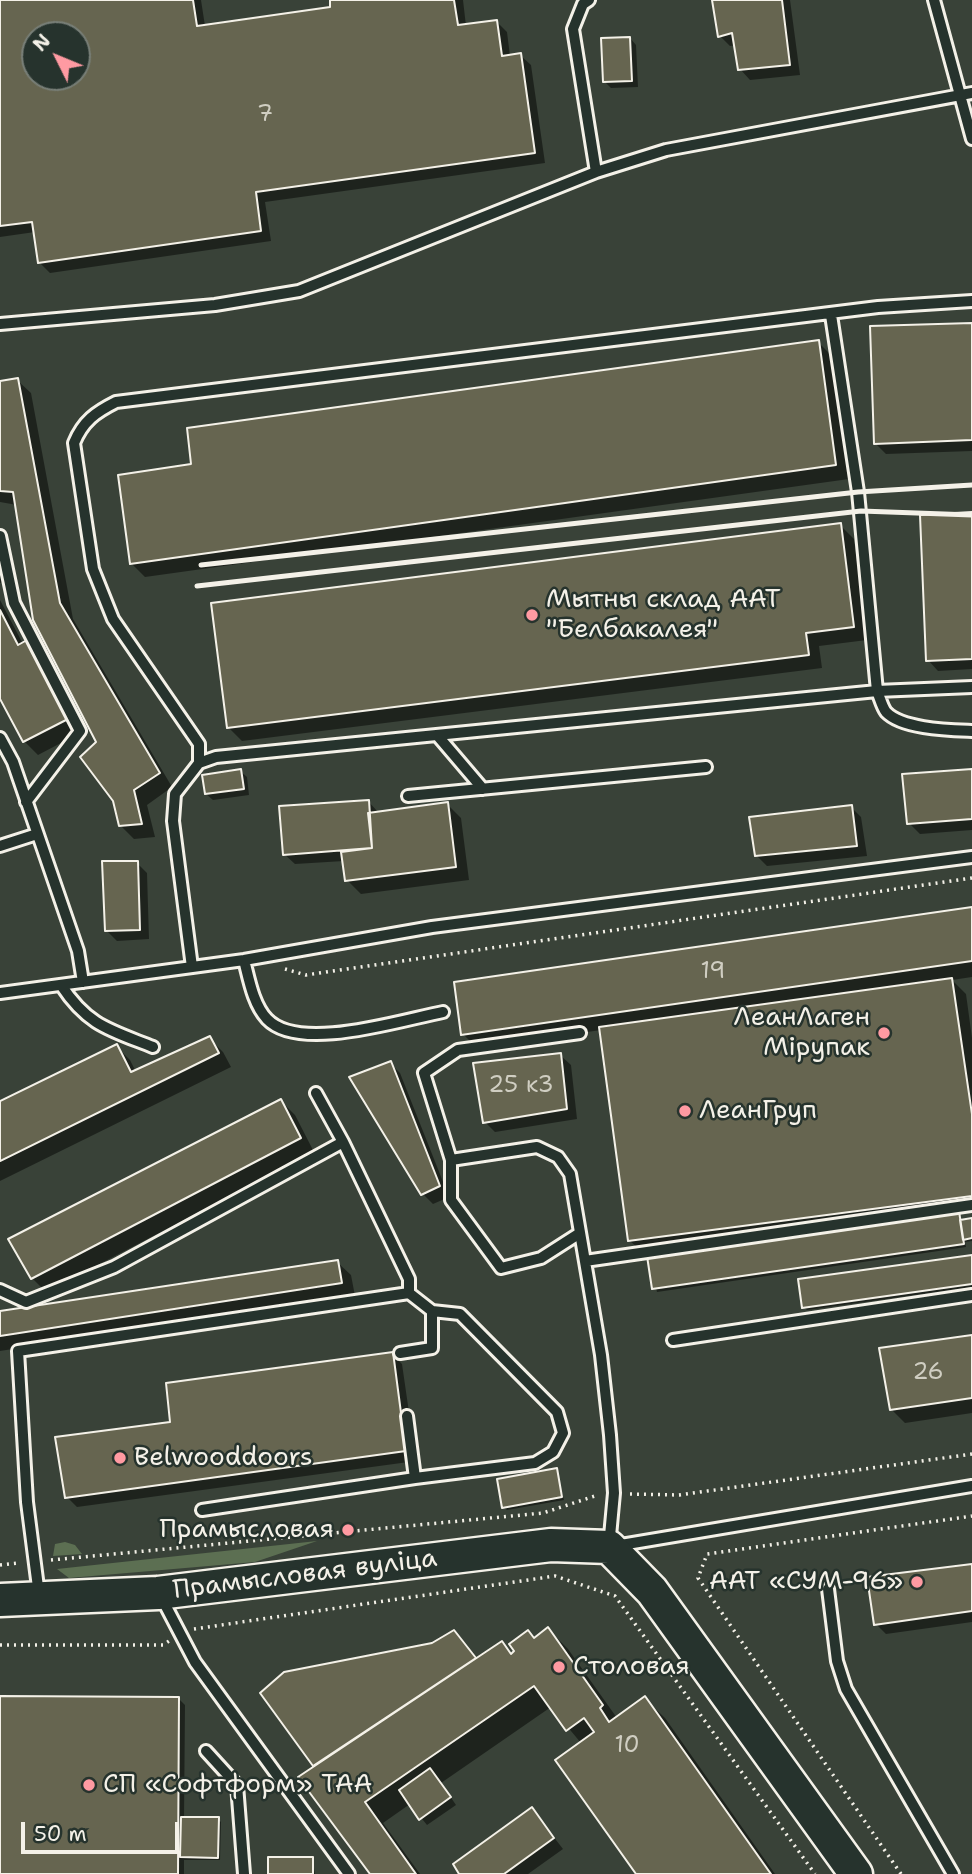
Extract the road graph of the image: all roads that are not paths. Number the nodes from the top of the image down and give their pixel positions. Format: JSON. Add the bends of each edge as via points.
{"nodes":[{"id":1,"x":589,"y":0,"type":"edge"},
{"id":2,"x":934,"y":0,"type":"edge"},
{"id":3,"x":967,"y":94,"type":"edge"},
{"id":4,"x":972,"y":137,"type":"edge"},
{"id":5,"x":596,"y":172,"type":"junction"},
{"id":6,"x":972,"y":301,"type":"edge"},
{"id":7,"x":831,"y":315,"type":"junction"},
{"id":8,"x":0,"y":324,"type":"edge"},
{"id":9,"x":0,"y":536,"type":"edge"},
{"id":10,"x":972,"y":687,"type":"edge"},
{"id":11,"x":877,"y":691,"type":"junction"},
{"id":12,"x":972,"y":731,"type":"edge"},
{"id":13,"x":437,"y":735,"type":"junction"},
{"id":14,"x":0,"y":738,"type":"edge"},
{"id":15,"x":199,"y":763,"type":"junction"},
{"id":16,"x":706,"y":767,"type":"dead end"},
{"id":17,"x":483,"y":789,"type":"junction"},
{"id":18,"x":408,"y":796,"type":"dead end"},
{"id":19,"x":26,"y":802,"type":"junction"},
{"id":20,"x":37,"y":834,"type":"junction"},
{"id":21,"x":0,"y":846,"type":"edge"},
{"id":22,"x":972,"y":858,"type":"edge"},
{"id":23,"x":244,"y":960,"type":"junction"},
{"id":24,"x":192,"y":967,"type":"junction"},
{"id":25,"x":83,"y":982,"type":"junction"},
{"id":26,"x":61,"y":985,"type":"junction"},
{"id":27,"x":0,"y":993,"type":"edge"},
{"id":28,"x":443,"y":1012,"type":"dead end"},
{"id":29,"x":580,"y":1032,"type":"dead end"},
{"id":30,"x":153,"y":1047,"type":"dead end"},
{"id":31,"x":316,"y":1093,"type":"dead end"},
{"id":32,"x":343,"y":1142,"type":"junction"},
{"id":33,"x":451,"y":1160,"type":"junction"},
{"id":34,"x":972,"y":1205,"type":"edge"},
{"id":35,"x":580,"y":1233,"type":"junction"},
{"id":36,"x":585,"y":1261,"type":"junction"},
{"id":37,"x":0,"y":1290,"type":"edge"},
{"id":38,"x":409,"y":1293,"type":"junction"},
{"id":39,"x":972,"y":1295,"type":"edge"},
{"id":40,"x":432,"y":1311,"type":"junction"},
{"id":41,"x":673,"y":1340,"type":"dead end"},
{"id":42,"x":400,"y":1353,"type":"dead end"},
{"id":43,"x":407,"y":1416,"type":"dead end"},
{"id":44,"x":415,"y":1478,"type":"junction"},
{"id":45,"x":972,"y":1486,"type":"edge"},
{"id":46,"x":202,"y":1510,"type":"dead end"},
{"id":47,"x":609,"y":1547,"type":"junction"},
{"id":48,"x":828,"y":1589,"type":"dead end"},
{"id":49,"x":158,"y":1593,"type":"junction"},
{"id":50,"x":40,"y":1598,"type":"junction"},
{"id":51,"x":0,"y":1600,"type":"edge"},
{"id":52,"x":206,"y":1751,"type":"dead end"},
{"id":53,"x":244,"y":1874,"type":"edge"},
{"id":54,"x":349,"y":1874,"type":"edge"},
{"id":55,"x":856,"y":1874,"type":"edge"},
{"id":56,"x":953,"y":1874,"type":"edge"}],
"edges":[{"from":1,"to":5,"type":"lane","via":[[573,29]]},
{"from":2,"to":3,"type":"lane"},
{"from":3,"to":4,"type":"lane"},
{"from":3,"to":5,"type":"lane","via":[[666,150]]},
{"from":5,"to":8,"type":"lane","via":[[299,291],[215,305]]},
{"from":6,"to":7,"type":"lane"},
{"from":7,"to":11,"type":"lane","via":[[858,492]]},
{"from":7,"to":15,"type":"lane","via":[[116,402],[89,417],[74,443],[93,569],[113,619],[199,744]]},
{"from":9,"to":19,"type":"lane","via":[[13,603],[80,731]]},
{"from":10,"to":11,"type":"lane"},
{"from":11,"to":12,"type":"lane","via":[[885,710],[898,720],[940,730]]},
{"from":11,"to":13,"type":"lane"},
{"from":13,"to":15,"type":"lane","via":[[216,757]]},
{"from":13,"to":17,"type":"lane"},
{"from":14,"to":19,"type":"lane"},
{"from":15,"to":24,"type":"lane","via":[[175,794],[173,821]]},
{"from":16,"to":17,"type":"lane"},
{"from":17,"to":18,"type":"lane"},
{"from":19,"to":20,"type":"lane"},
{"from":20,"to":21,"type":"lane"},
{"from":20,"to":25,"type":"lane","via":[[78,951]]},
{"from":22,"to":23,"type":"lane","via":[[432,927]]},
{"from":23,"to":24,"type":"lane"},
{"from":23,"to":28,"type":"lane","via":[[253,995],[267,1019],[286,1034],[322,1036]]},
{"from":24,"to":25,"type":"lane"},
{"from":25,"to":26,"type":"lane"},
{"from":26,"to":27,"type":"lane"},
{"from":26,"to":30,"type":"lane","via":[[76,1009],[104,1028]]},
{"from":29,"to":33,"type":"lane","via":[[458,1050],[424,1073]]},
{"from":31,"to":32,"type":"lane"},
{"from":32,"to":37,"type":"lane","via":[[114,1267],[26,1302]]},
{"from":32,"to":38,"type":"lane","via":[[410,1279]]},
{"from":33,"to":35,"type":"lane","via":[[537,1147],[558,1157],[570,1174]]},
{"from":33,"to":35,"type":"lane","via":[[451,1200],[501,1268],[541,1258]]},
{"from":34,"to":36,"type":"lane"},
{"from":35,"to":36,"type":"lane"},
{"from":36,"to":47,"type":"lane","via":[[601,1355],[614,1493]]},
{"from":38,"to":40,"type":"lane"},
{"from":38,"to":50,"type":"lane","via":[[18,1351],[27,1502]]},
{"from":39,"to":41,"type":"lane"},
{"from":40,"to":42,"type":"lane","via":[[432,1348]]},
{"from":40,"to":44,"type":"lane","via":[[460,1314],[557,1412],[563,1433],[553,1452],[535,1463]]},
{"from":43,"to":44,"type":"lane"},
{"from":44,"to":46,"type":"lane"},
{"from":45,"to":47,"type":"lane"},
{"from":47,"to":49,"type":"main road","name":"Прамысловая вуліца","via":[[551,1545]]},
{"from":47,"to":55,"type":"main road","via":[[652,1591]]},
{"from":48,"to":56,"type":"lane","via":[[837,1661],[846,1689]]},
{"from":49,"to":50,"type":"main road","name":"Прамысловая вуліца"},
{"from":49,"to":54,"type":"lane","via":[[195,1662]]},
{"from":50,"to":51,"type":"main road","name":"Прамысловая вуліца"},
{"from":52,"to":53,"type":"lane","via":[[237,1785]]}]}
